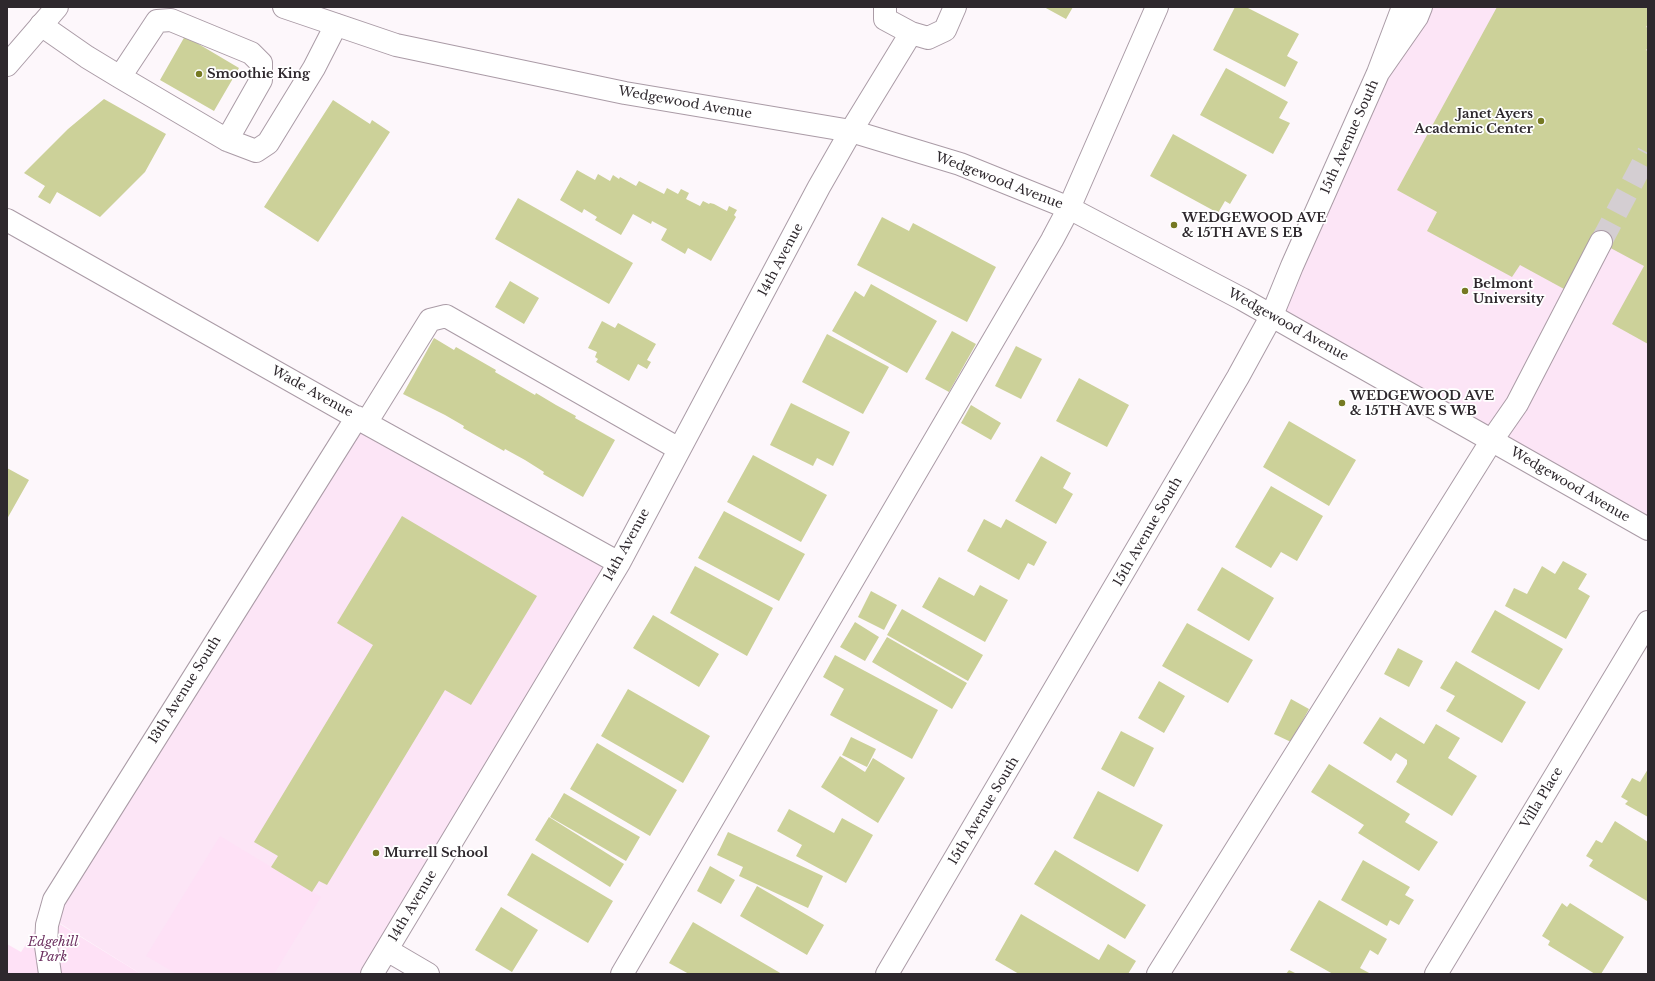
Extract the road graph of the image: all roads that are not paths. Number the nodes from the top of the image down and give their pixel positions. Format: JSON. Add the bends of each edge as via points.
{"nodes":[{"id":1,"x":57,"y":7,"type":"edge"},
{"id":2,"x":284,"y":7,"type":"edge"},
{"id":3,"x":885,"y":7,"type":"edge"},
{"id":4,"x":956,"y":7,"type":"edge"},
{"id":5,"x":1157,"y":7,"type":"edge"},
{"id":6,"x":1403,"y":7,"type":"edge"},
{"id":7,"x":1421,"y":7,"type":"edge"},
{"id":8,"x":41,"y":25,"type":"junction"},
{"id":9,"x":336,"y":25,"type":"junction"},
{"id":10,"x":911,"y":33,"type":"junction"},
{"id":11,"x":7,"y":65,"type":"edge"},
{"id":12,"x":1378,"y":74,"type":"junction"},
{"id":13,"x":120,"y":77,"type":"junction"},
{"id":14,"x":851,"y":131,"type":"junction"},
{"id":15,"x":227,"y":140,"type":"junction"},
{"id":16,"x":1068,"y":208,"type":"junction"},
{"id":17,"x":7,"y":220,"type":"edge"},
{"id":18,"x":1601,"y":242,"type":"tunnel mouth"},
{"id":19,"x":1272,"y":315,"type":"junction"},
{"id":20,"x":361,"y":420,"type":"junction"},
{"id":21,"x":1492,"y":440,"type":"junction"},
{"id":22,"x":679,"y":449,"type":"junction"},
{"id":23,"x":1648,"y":529,"type":"edge"},
{"id":24,"x":618,"y":563,"type":"junction"},
{"id":25,"x":1648,"y":622,"type":"edge"},
{"id":26,"x":387,"y":950,"type":"junction"},
{"id":27,"x":50,"y":974,"type":"edge"},
{"id":28,"x":372,"y":974,"type":"edge"},
{"id":29,"x":428,"y":974,"type":"edge"},
{"id":30,"x":622,"y":974,"type":"edge"},
{"id":31,"x":887,"y":974,"type":"edge"},
{"id":32,"x":1158,"y":974,"type":"edge"},
{"id":33,"x":1436,"y":974,"type":"edge"}],
"edges":[{"from":1,"to":8,"type":"street"},
{"from":2,"to":9,"type":"street","name":"Wedgewood Avenue"},
{"from":3,"to":10,"type":"street","via":[[885,18]]},
{"from":4,"to":10,"type":"street","via":[[945,30],[928,38]]},
{"from":5,"to":16,"type":"street"},
{"from":6,"to":12,"type":"street","name":"15th Avenue South"},
{"from":7,"to":12,"type":"street","name":"15th Avenue South","via":[[1417,17]]},
{"from":8,"to":11,"type":"street"},
{"from":8,"to":13,"type":"street"},
{"from":9,"to":14,"type":"street","name":"Wedgewood Avenue","via":[[396,45],[625,92]]},
{"from":9,"to":15,"type":"street","via":[[314,68],[268,142],[256,151]]},
{"from":10,"to":14,"type":"street","name":"14th Avenue"},
{"from":12,"to":19,"type":"street","name":"15th Avenue South"},
{"from":13,"to":15,"type":"street"},
{"from":13,"to":15,"type":"street","via":[[157,21],[171,20],[251,53],[261,63],[261,80]]},
{"from":14,"to":16,"type":"street","name":"Wedgewood Avenue","via":[[960,164]]},
{"from":14,"to":22,"type":"street","name":"14th Avenue"},
{"from":16,"to":19,"type":"street","name":"Wedgewood Avenue"},
{"from":16,"to":30,"type":"street","via":[[1042,257]]},
{"from":17,"to":20,"type":"street","name":"Wade Avenue"},
{"from":18,"to":21,"type":"street","via":[[1517,404]]},
{"from":19,"to":21,"type":"street","name":"Wedgewood Avenue"},
{"from":19,"to":31,"type":"street","name":"15th Avenue South","via":[[1152,526]]},
{"from":20,"to":22,"type":"street","name":"13th Avenue South","via":[[430,320],[446,316]]},
{"from":20,"to":24,"type":"street","name":"Wade Avenue"},
{"from":20,"to":27,"type":"street","name":"13th Avenue South","via":[[54,900],[47,925],[46,946]]},
{"from":21,"to":23,"type":"street","name":"Wedgewood Avenue"},
{"from":21,"to":32,"type":"street"},
{"from":22,"to":24,"type":"street","name":"14th Avenue"},
{"from":24,"to":26,"type":"street","name":"14th Avenue"},
{"from":25,"to":33,"type":"street","name":"Villa Place"},
{"from":26,"to":28,"type":"street","name":"14th Avenue"},
{"from":26,"to":29,"type":"street"}]}
